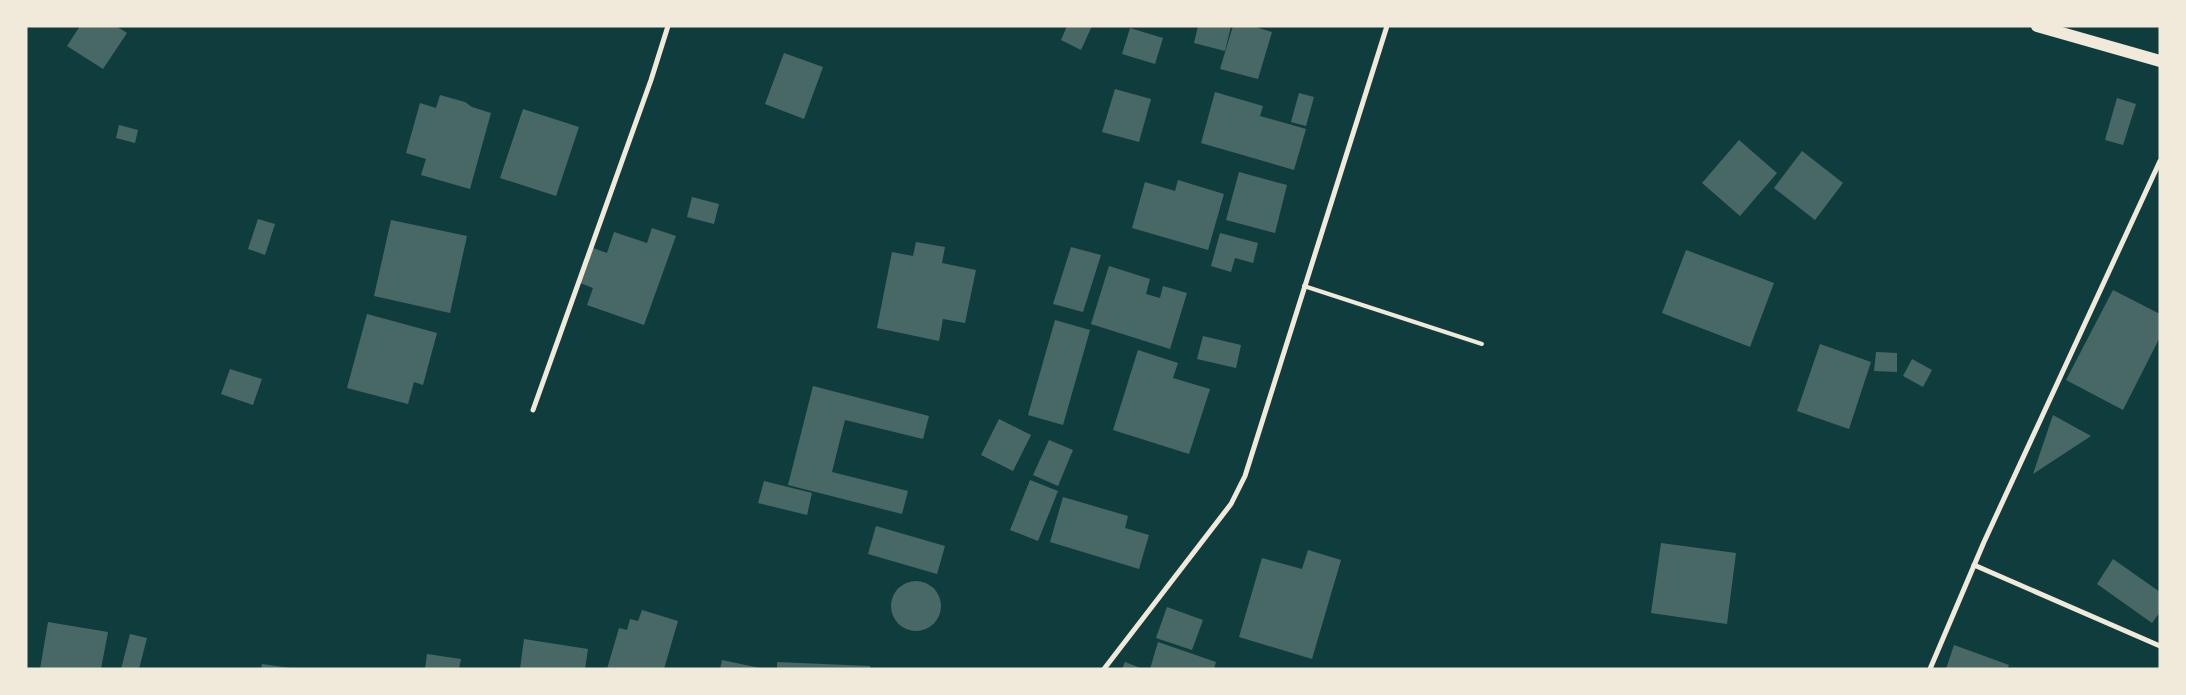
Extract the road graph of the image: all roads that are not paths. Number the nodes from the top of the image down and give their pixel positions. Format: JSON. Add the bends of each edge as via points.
{"nodes":[{"id":1,"x":668,"y":26,"type":"edge"},
{"id":2,"x":1387,"y":26,"type":"edge"},
{"id":3,"x":2038,"y":26,"type":"edge"},
{"id":4,"x":2160,"y":61,"type":"edge"},
{"id":5,"x":2160,"y":161,"type":"edge"},
{"id":6,"x":1304,"y":286,"type":"junction"},
{"id":7,"x":1482,"y":344,"type":"dead end"},
{"id":8,"x":533,"y":410,"type":"dead end"},
{"id":9,"x":1974,"y":565,"type":"junction"},
{"id":10,"x":2160,"y":646,"type":"edge"},
{"id":11,"x":1104,"y":669,"type":"edge"},
{"id":12,"x":1930,"y":669,"type":"edge"}],
"edges":[{"from":1,"to":8,"type":"street"},
{"from":2,"to":6,"type":"street"},
{"from":3,"to":4,"type":"main road"},
{"from":5,"to":9,"type":"street"},
{"from":6,"to":7,"type":"lane"},
{"from":6,"to":11,"type":"street","via":[[1245,476],[1231,504]]},
{"from":9,"to":10,"type":"street"},
{"from":9,"to":12,"type":"street"}]}
